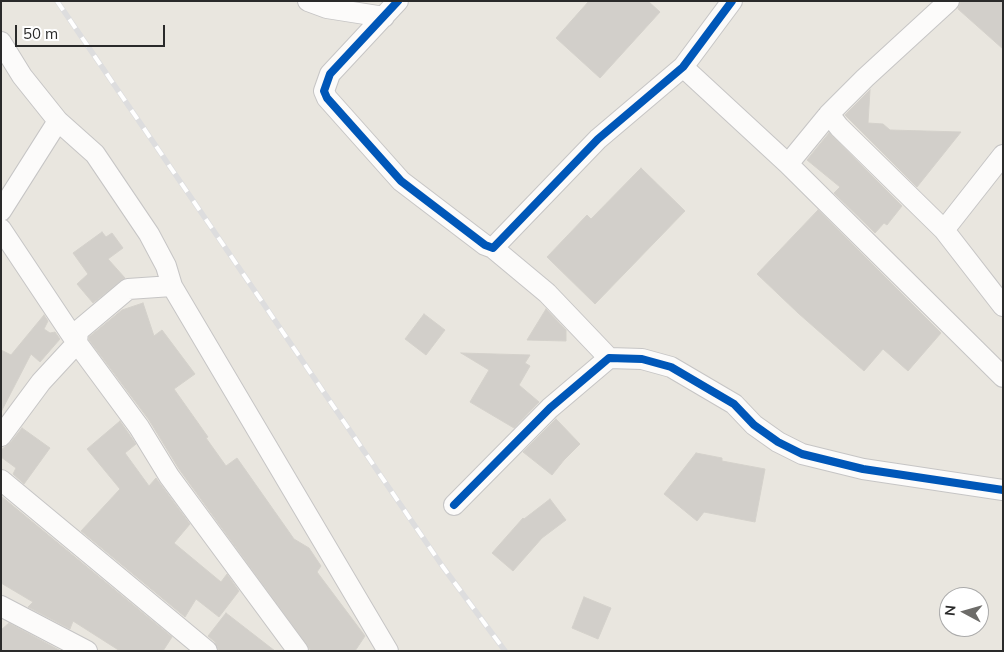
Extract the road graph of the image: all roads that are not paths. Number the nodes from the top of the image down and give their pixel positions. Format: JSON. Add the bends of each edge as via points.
{"nodes":[{"id":1,"x":308,"y":1,"type":"edge"},
{"id":2,"x":398,"y":1,"type":"edge"},
{"id":3,"x":732,"y":1,"type":"edge"},
{"id":4,"x":949,"y":1,"type":"edge"},
{"id":5,"x":384,"y":17,"type":"junction"},
{"id":6,"x":1,"y":42,"type":"edge"},
{"id":7,"x":683,"y":67,"type":"junction"},
{"id":8,"x":829,"y":114,"type":"junction"},
{"id":9,"x":58,"y":121,"type":"junction"},
{"id":10,"x":1003,"y":155,"type":"edge"},
{"id":11,"x":788,"y":164,"type":"junction"},
{"id":12,"x":1,"y":211,"type":"edge"},
{"id":13,"x":1,"y":229,"type":"edge"},
{"id":14,"x":944,"y":230,"type":"junction"},
{"id":15,"x":493,"y":248,"type":"junction"},
{"id":16,"x":172,"y":286,"type":"junction"},
{"id":17,"x":1003,"y":306,"type":"edge"},
{"id":18,"x":77,"y":343,"type":"junction"},
{"id":19,"x":609,"y":358,"type":"junction"},
{"id":20,"x":1003,"y":377,"type":"edge"},
{"id":21,"x":1,"y":436,"type":"edge"},
{"id":22,"x":1,"y":480,"type":"edge"},
{"id":23,"x":1003,"y":490,"type":"edge"},
{"id":24,"x":454,"y":505,"type":"dead end"},
{"id":25,"x":1,"y":606,"type":"edge"},
{"id":26,"x":199,"y":648,"type":"edge"},
{"id":27,"x":87,"y":651,"type":"edge"},
{"id":28,"x":298,"y":651,"type":"edge"},
{"id":29,"x":388,"y":651,"type":"edge"}],
"edges":[{"from":1,"to":5,"type":"street","via":[[327,8]]},
{"from":2,"to":5,"type":"street"},
{"from":3,"to":7,"type":"street"},
{"from":4,"to":8,"type":"street"},
{"from":5,"to":15,"type":"street","via":[[330,74],[324,91],[327,98],[401,180]]},
{"from":6,"to":9,"type":"street","via":[[22,76]]},
{"from":7,"to":11,"type":"street"},
{"from":7,"to":15,"type":"street","via":[[598,139]]},
{"from":8,"to":11,"type":"street"},
{"from":8,"to":14,"type":"street"},
{"from":9,"to":12,"type":"street"},
{"from":9,"to":16,"type":"street","via":[[95,154],[150,234]]},
{"from":10,"to":14,"type":"street"},
{"from":11,"to":20,"type":"street"},
{"from":13,"to":18,"type":"street"},
{"from":14,"to":17,"type":"street"},
{"from":15,"to":19,"type":"street","via":[[546,293]]},
{"from":16,"to":18,"type":"street","via":[[128,289],[78,331]]},
{"from":16,"to":29,"type":"street"},
{"from":18,"to":21,"type":"street","via":[[41,382]]},
{"from":18,"to":28,"type":"street","via":[[139,426],[169,476]]},
{"from":19,"to":23,"type":"street","via":[[642,359],[671,367],[734,404],[754,425],[802,454],[863,469]]},
{"from":19,"to":24,"type":"street","via":[[550,408]]},
{"from":22,"to":26,"type":"street","via":[[164,613]]},
{"from":25,"to":27,"type":"street"}]}
